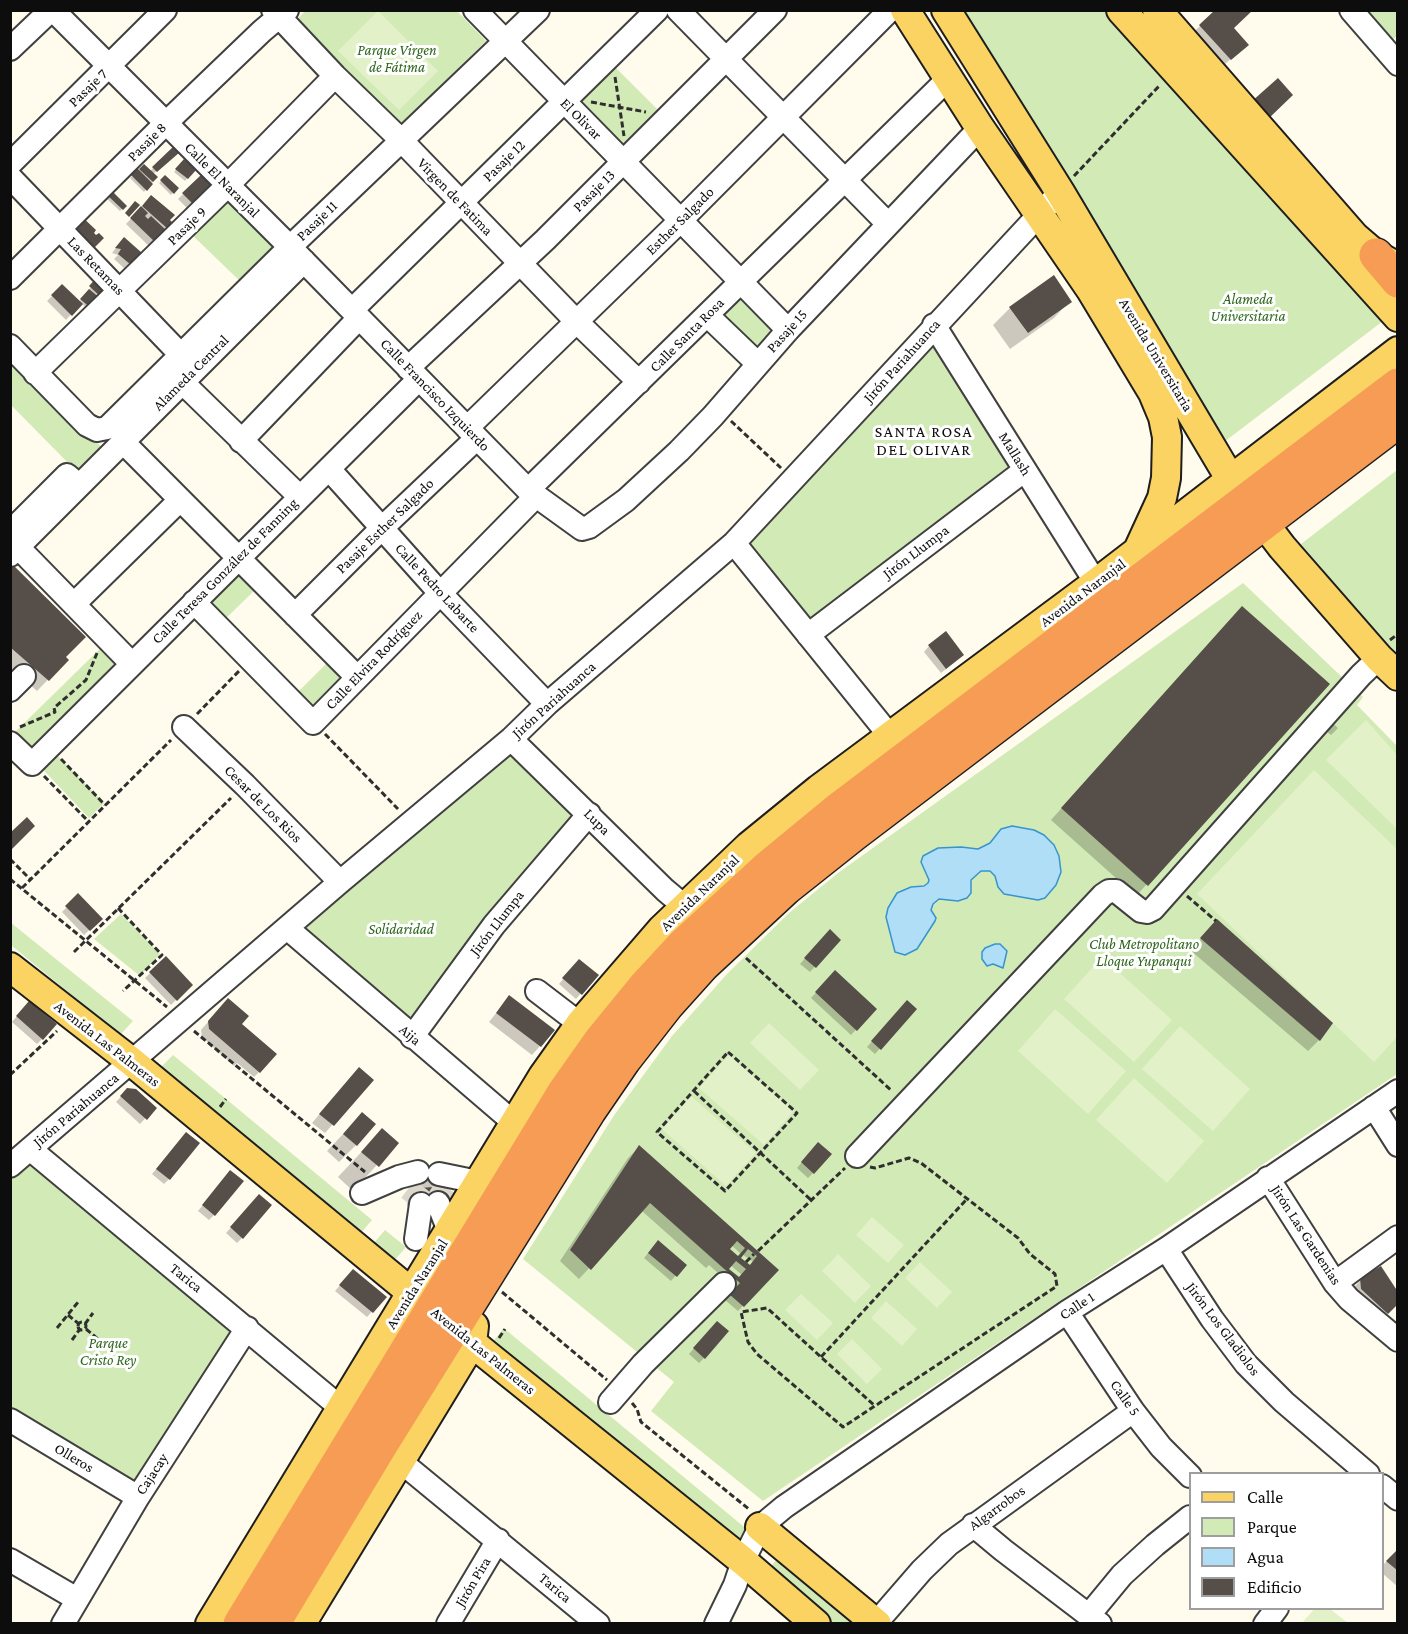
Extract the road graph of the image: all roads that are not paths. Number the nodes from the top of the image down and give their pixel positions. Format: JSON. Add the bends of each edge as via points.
{"nodes":[{"id":1,"x":52,"y":10,"type":"edge"},
{"id":2,"x":165,"y":10,"type":"edge"},
{"id":3,"x":475,"y":10,"type":"edge"},
{"id":4,"x":538,"y":10,"type":"edge"},
{"id":5,"x":657,"y":10,"type":"edge"},
{"id":6,"x":678,"y":10,"type":"edge"},
{"id":7,"x":775,"y":10,"type":"edge"},
{"id":8,"x":890,"y":10,"type":"edge"},
{"id":9,"x":904,"y":10,"type":"edge"},
{"id":10,"x":946,"y":10,"type":"edge"},
{"id":11,"x":1120,"y":10,"type":"edge"},
{"id":12,"x":1157,"y":10,"type":"edge"},
{"id":13,"x":1351,"y":10,"type":"edge"},
{"id":14,"x":280,"y":13,"type":"edge"},
{"id":15,"x":505,"y":42,"type":"junction"},
{"id":16,"x":10,"y":49,"type":"edge"},
{"id":17,"x":1394,"y":55,"type":"edge"},
{"id":18,"x":726,"y":59,"type":"junction"},
{"id":19,"x":1182,"y":61,"type":"junction"},
{"id":20,"x":109,"y":67,"type":"junction"},
{"id":21,"x":335,"y":76,"type":"junction"},
{"id":22,"x":948,"y":79,"type":"junction"},
{"id":23,"x":566,"y":100,"type":"junction"},
{"id":24,"x":783,"y":117,"type":"junction"},
{"id":25,"x":166,"y":123,"type":"junction"},
{"id":26,"x":980,"y":128,"type":"junction"},
{"id":27,"x":402,"y":141,"type":"junction"},
{"id":28,"x":625,"y":159,"type":"junction"},
{"id":29,"x":10,"y":164,"type":"edge"},
{"id":30,"x":10,"y":177,"type":"edge"},
{"id":31,"x":845,"y":180,"type":"junction"},
{"id":32,"x":228,"y":185,"type":"junction"},
{"id":33,"x":1060,"y":192,"type":"junction"},
{"id":34,"x":461,"y":203,"type":"junction"},
{"id":35,"x":1040,"y":214,"type":"junction"},
{"id":36,"x":680,"y":221,"type":"junction"},
{"id":37,"x":888,"y":224,"type":"junction"},
{"id":38,"x":60,"y":229,"type":"junction"},
{"id":39,"x":297,"y":254,"type":"junction"},
{"id":40,"x":1387,"y":261,"type":"edge"},
{"id":41,"x":520,"y":264,"type":"junction"},
{"id":42,"x":10,"y":278,"type":"edge"},
{"id":43,"x":1398,"y":280,"type":"edge"},
{"id":44,"x":742,"y":281,"type":"junction"},
{"id":45,"x":120,"y":291,"type":"junction"},
{"id":46,"x":355,"y":314,"type":"junction"},
{"id":47,"x":707,"y":315,"type":"junction"},
{"id":48,"x":1398,"y":317,"type":"edge"},
{"id":49,"x":576,"y":321,"type":"junction"},
{"id":50,"x":934,"y":325,"type":"junction"},
{"id":51,"x":788,"y":330,"type":"junction"},
{"id":52,"x":12,"y":351,"type":"edge"},
{"id":53,"x":1398,"y":351,"type":"edge"},
{"id":54,"x":181,"y":355,"type":"junction"},
{"id":55,"x":758,"y":364,"type":"junction"},
{"id":56,"x":35,"y":373,"type":"junction"},
{"id":57,"x":414,"y":374,"type":"junction"},
{"id":58,"x":182,"y":382,"type":"junction"},
{"id":59,"x":639,"y":382,"type":"junction"},
{"id":60,"x":1398,"y":385,"type":"edge"},
{"id":61,"x":1398,"y":421,"type":"edge"},
{"id":62,"x":472,"y":433,"type":"junction"},
{"id":63,"x":122,"y":441,"type":"junction"},
{"id":64,"x":241,"y":441,"type":"junction"},
{"id":65,"x":329,"y":469,"type":"junction"},
{"id":66,"x":1025,"y":470,"type":"junction"},
{"id":67,"x":532,"y":493,"type":"junction"},
{"id":68,"x":300,"y":497,"type":"junction"},
{"id":69,"x":180,"y":500,"type":"junction"},
{"id":70,"x":1246,"y":501,"type":"junction"},
{"id":71,"x":589,"y":527,"type":"joint"},
{"id":72,"x":382,"y":528,"type":"junction"},
{"id":73,"x":12,"y":543,"type":"edge"},
{"id":74,"x":734,"y":543,"type":"junction"},
{"id":75,"x":1136,"y":553,"type":"junction"},
{"id":76,"x":239,"y":558,"type":"junction"},
{"id":77,"x":1096,"y":583,"type":"junction"},
{"id":78,"x":440,"y":593,"type":"junction"},
{"id":79,"x":194,"y":602,"type":"junction"},
{"id":80,"x":74,"y":604,"type":"junction"},
{"id":81,"x":295,"y":615,"type":"junction"},
{"id":82,"x":808,"y":635,"type":"junction"},
{"id":83,"x":132,"y":664,"type":"junction"},
{"id":84,"x":1388,"y":667,"type":"edge"},
{"id":85,"x":357,"y":677,"type":"junction"},
{"id":86,"x":548,"y":704,"type":"junction"},
{"id":87,"x":184,"y":727,"type":"road end"},
{"id":88,"x":15,"y":735,"type":"edge"},
{"id":89,"x":891,"y":736,"type":"junction"},
{"id":90,"x":511,"y":739,"type":"junction"},
{"id":91,"x":589,"y":814,"type":"junction"},
{"id":92,"x":340,"y":882,"type":"junction"},
{"id":93,"x":684,"y":906,"type":"junction"},
{"id":94,"x":286,"y":928,"type":"junction"},
{"id":95,"x":10,"y":966,"type":"edge"},
{"id":96,"x":537,"y":991,"type":"dead end"},
{"id":97,"x":580,"y":1024,"type":"junction"},
{"id":98,"x":412,"y":1036,"type":"junction"},
{"id":99,"x":132,"y":1062,"type":"junction"},
{"id":100,"x":1398,"y":1091,"type":"edge"},
{"id":101,"x":1374,"y":1107,"type":"junction"},
{"id":102,"x":524,"y":1132,"type":"junction"},
{"id":103,"x":1398,"y":1145,"type":"edge"},
{"id":104,"x":30,"y":1149,"type":"junction"},
{"id":105,"x":857,"y":1156,"type":"road end"},
{"id":106,"x":10,"y":1166,"type":"edge"},
{"id":107,"x":1268,"y":1178,"type":"junction"},
{"id":108,"x":366,"y":1184,"type":"road end"},
{"id":109,"x":432,"y":1185,"type":"junction"},
{"id":110,"x":449,"y":1231,"type":"junction"},
{"id":111,"x":1398,"y":1237,"type":"edge"},
{"id":112,"x":416,"y":1239,"type":"dead end"},
{"id":113,"x":1166,"y":1249,"type":"junction"},
{"id":114,"x":476,"y":1283,"type":"junction"},
{"id":115,"x":1335,"y":1283,"type":"junction"},
{"id":116,"x":724,"y":1284,"type":"dead end"},
{"id":117,"x":1066,"y":1312,"type":"junction"},
{"id":118,"x":442,"y":1318,"type":"junction"},
{"id":119,"x":247,"y":1328,"type":"junction"},
{"id":120,"x":1398,"y":1340,"type":"edge"},
{"id":121,"x":615,"y":1396,"type":"road end"},
{"id":122,"x":341,"y":1408,"type":"junction"},
{"id":123,"x":1133,"y":1411,"type":"junction"},
{"id":124,"x":10,"y":1420,"type":"edge"},
{"id":125,"x":400,"y":1461,"type":"junction"},
{"id":126,"x":1367,"y":1472,"type":"edge"},
{"id":127,"x":1189,"y":1474,"type":"edge"},
{"id":128,"x":1384,"y":1487,"type":"edge"},
{"id":129,"x":138,"y":1497,"type":"junction"},
{"id":130,"x":1398,"y":1499,"type":"edge"},
{"id":131,"x":1189,"y":1519,"type":"edge"},
{"id":132,"x":757,"y":1520,"type":"junction"},
{"id":133,"x":973,"y":1524,"type":"junction"},
{"id":134,"x":498,"y":1540,"type":"junction"},
{"id":135,"x":10,"y":1560,"type":"edge"},
{"id":136,"x":743,"y":1561,"type":"junction"},
{"id":137,"x":77,"y":1599,"type":"junction"},
{"id":138,"x":1275,"y":1610,"type":"edge"},
{"id":139,"x":1094,"y":1619,"type":"edge"},
{"id":140,"x":63,"y":1623,"type":"edge"},
{"id":141,"x":210,"y":1623,"type":"edge"},
{"id":142,"x":240,"y":1623,"type":"edge"},
{"id":143,"x":273,"y":1623,"type":"edge"},
{"id":144,"x":301,"y":1623,"type":"edge"},
{"id":145,"x":448,"y":1623,"type":"edge"},
{"id":146,"x":595,"y":1623,"type":"edge"},
{"id":147,"x":716,"y":1623,"type":"edge"},
{"id":148,"x":816,"y":1623,"type":"edge"},
{"id":149,"x":876,"y":1623,"type":"edge"},
{"id":150,"x":1265,"y":1623,"type":"edge"}],
"edges":[{"from":1,"to":16,"type":"street"},
{"from":1,"to":20,"type":"street","name":"Calle El Naranjal"},
{"from":2,"to":20,"type":"street","name":"Pasaje 7"},
{"from":3,"to":15,"type":"street","name":"El Olivar"},
{"from":4,"to":15,"type":"street","name":"Pasaje 11"},
{"from":5,"to":23,"type":"street","name":"Pasaje 12"},
{"from":6,"to":18,"type":"street"},
{"from":7,"to":18,"type":"street","name":"Pasaje 13"},
{"from":8,"to":24,"type":"street","name":"Esther Salgado"},
{"from":9,"to":22,"type":"main road","name":"Avenida Universitaria"},
{"from":10,"to":33,"type":"main road","name":"Avenida Universitaria"},
{"from":11,"to":19,"type":"main road"},
{"from":12,"to":19,"type":"main road"},
{"from":13,"to":17,"type":"street"},
{"from":14,"to":21,"type":"street","name":"Virgen de Fatima"},
{"from":14,"to":25,"type":"street","name":"Pasaje 8"},
{"from":15,"to":23,"type":"street","name":"El Olivar"},
{"from":15,"to":27,"type":"street","name":"Pasaje 11"},
{"from":18,"to":24,"type":"street"},
{"from":18,"to":28,"type":"street","name":"Pasaje 13"},
{"from":19,"to":40,"type":"main road","via":[[1355,237]]},
{"from":19,"to":48,"type":"main road"},
{"from":20,"to":25,"type":"street","name":"Calle El Naranjal"},
{"from":20,"to":29,"type":"street","name":"Pasaje 7"},
{"from":21,"to":27,"type":"street","name":"Virgen de Fatima"},
{"from":21,"to":32,"type":"street","name":"Pasaje 9"},
{"from":22,"to":26,"type":"main road","name":"Avenida Universitaria"},
{"from":22,"to":31,"type":"street","name":"Calle Santa Rosa"},
{"from":23,"to":28,"type":"street","name":"El Olivar"},
{"from":23,"to":34,"type":"street","name":"Pasaje 12"},
{"from":24,"to":31,"type":"street"},
{"from":24,"to":36,"type":"street","name":"Esther Salgado"},
{"from":25,"to":32,"type":"street","name":"Calle El Naranjal"},
{"from":25,"to":38,"type":"street","name":"Pasaje 8"},
{"from":26,"to":35,"type":"main road","name":"Avenida Universitaria"},
{"from":26,"to":37,"type":"street","name":"Pasaje 15"},
{"from":27,"to":34,"type":"street","name":"Virgen de Fatima"},
{"from":27,"to":39,"type":"street","name":"Pasaje 11"},
{"from":28,"to":36,"type":"street","name":"El Olivar"},
{"from":28,"to":41,"type":"street","name":"Pasaje 13"},
{"from":30,"to":38,"type":"street","name":"Las Retamas"},
{"from":31,"to":37,"type":"street"},
{"from":31,"to":44,"type":"street","name":"Calle Santa Rosa"},
{"from":32,"to":39,"type":"street","name":"Calle El Naranjal"},
{"from":32,"to":45,"type":"street","name":"Pasaje 9"},
{"from":33,"to":35,"type":"street","name":"Jirón Pariahuanca"},
{"from":33,"to":70,"type":"main road","name":"Avenida Universitaria"},
{"from":34,"to":41,"type":"street","name":"Virgen de Fatima"},
{"from":34,"to":46,"type":"street","name":"Pasaje 12"},
{"from":35,"to":50,"type":"street","name":"Jirón Pariahuanca"},
{"from":35,"to":75,"type":"main road","name":"Avenida Universitaria","via":[[1091,290],[1163,417],[1167,437],[1166,478],[1152,524]]},
{"from":36,"to":44,"type":"street","name":"El Olivar"},
{"from":36,"to":49,"type":"street","name":"Esther Salgado"},
{"from":37,"to":51,"type":"street","name":"Pasaje 15"},
{"from":38,"to":42,"type":"street","name":"Pasaje 8"},
{"from":38,"to":45,"type":"street","name":"Las Retamas"},
{"from":39,"to":46,"type":"street","name":"Calle Francisco Izquierdo"},
{"from":39,"to":54,"type":"street","name":"Pasaje 11"},
{"from":39,"to":58,"type":"street","name":"Alameda Central"},
{"from":40,"to":43,"type":"highway"},
{"from":41,"to":49,"type":"street","name":"Virgen de Fatima"},
{"from":41,"to":57,"type":"street","name":"Pasaje 13"},
{"from":44,"to":47,"type":"street","name":"Calle Santa Rosa"},
{"from":44,"to":51,"type":"street","name":"El Olivar"},
{"from":45,"to":54,"type":"street","name":"Las Retamas"},
{"from":45,"to":56,"type":"street","name":"Pasaje 9"},
{"from":46,"to":57,"type":"street","name":"Calle Francisco Izquierdo"},
{"from":46,"to":64,"type":"street","name":"Pasaje 12"},
{"from":47,"to":55,"type":"street"},
{"from":47,"to":59,"type":"street","name":"Calle Santa Rosa"},
{"from":49,"to":59,"type":"street","name":"Virgen de Fatima"},
{"from":49,"to":62,"type":"street","name":"Esther Salgado"},
{"from":50,"to":66,"type":"street","name":"Mallash"},
{"from":50,"to":74,"type":"street","name":"Jirón Pariahuanca"},
{"from":51,"to":55,"type":"street","name":"Pasaje 15"},
{"from":52,"to":56,"type":"street"},
{"from":53,"to":70,"type":"main road","name":"Avenida Naranjal"},
{"from":54,"to":56,"type":"street","name":"Pasaje 11","via":[[107,428],[97,430],[87,425]]},
{"from":55,"to":71,"type":"street","name":"Pasaje 15","via":[[664,465]]},
{"from":57,"to":62,"type":"street","name":"Calle Francisco Izquierdo"},
{"from":57,"to":65,"type":"street","name":"Calle Teresa González de Fanning"},
{"from":58,"to":63,"type":"street","name":"Alameda Central"},
{"from":58,"to":64,"type":"street"},
{"from":59,"to":67,"type":"street","name":"Calle Santa Rosa"},
{"from":60,"to":70,"type":"highway","name":"Avenida Naranjal"},
{"from":61,"to":70,"type":"highway","name":"Avenida Naranjal"},
{"from":62,"to":67,"type":"street","name":"Calle Francisco Izquierdo"},
{"from":62,"to":72,"type":"street","name":"Pasaje Esther Salgado"},
{"from":63,"to":69,"type":"street"},
{"from":63,"to":73,"type":"street","name":"Alameda Central","via":[[79,485]]},
{"from":64,"to":68,"type":"street"},
{"from":65,"to":68,"type":"street","name":"Calle Teresa González de Fanning"},
{"from":65,"to":72,"type":"street","name":"Calle Pedro Labarte"},
{"from":66,"to":77,"type":"street","name":"Mallash"},
{"from":66,"to":82,"type":"street","name":"Jirón Llumpa"},
{"from":67,"to":71,"type":"street","name":"Calle Francisco Izquierdo","via":[[582,529]]},
{"from":67,"to":78,"type":"street","name":"Calle Elvira Rodríguez"},
{"from":68,"to":76,"type":"street","name":"Calle Teresa González de Fanning"},
{"from":69,"to":76,"type":"street"},
{"from":69,"to":80,"type":"street"},
{"from":70,"to":75,"type":"main road","name":"Avenida Naranjal"},
{"from":70,"to":84,"type":"main road","name":"Avenida Universitaria"},
{"from":70,"to":102,"type":"highway","name":"Avenida Naranjal","via":[[768,867],[682,946],[645,986],[564,1092]]},
{"from":70,"to":114,"type":"highway","name":"Avenida Naranjal","via":[[786,888],[703,965],[624,1060]]},
{"from":72,"to":78,"type":"street","name":"Calle Pedro Labarte"},
{"from":72,"to":81,"type":"street","name":"Pasaje Esther Salgado"},
{"from":73,"to":80,"type":"street"},
{"from":74,"to":82,"type":"street"},
{"from":74,"to":86,"type":"street","name":"Jirón Pariahuanca"},
{"from":75,"to":77,"type":"main road","name":"Avenida Naranjal"},
{"from":76,"to":79,"type":"street","name":"Calle Teresa González de Fanning"},
{"from":76,"to":81,"type":"street"},
{"from":77,"to":89,"type":"main road","name":"Avenida Naranjal"},
{"from":78,"to":85,"type":"street","name":"Calle Elvira Rodríguez"},
{"from":78,"to":86,"type":"street","name":"Calle Pedro Labarte"},
{"from":79,"to":83,"type":"street","name":"Calle Teresa González de Fanning"},
{"from":79,"to":85,"type":"street","name":"Calle Elvira Rodríguez","via":[[313,723]]},
{"from":80,"to":83,"type":"street"},
{"from":81,"to":85,"type":"street"},
{"from":82,"to":89,"type":"street"},
{"from":83,"to":88,"type":"street","name":"Calle Teresa González de Fanning","via":[[32,764]]},
{"from":84,"to":105,"type":"street","via":[[1361,675],[1153,909],[1141,911],[1116,891],[1103,895]]},
{"from":86,"to":90,"type":"street","name":"Jirón Pariahuanca"},
{"from":87,"to":92,"type":"street","name":"Cesar de Los Rios"},
{"from":89,"to":93,"type":"main road","name":"Avenida Naranjal","via":[[758,839]]},
{"from":90,"to":91,"type":"street","name":"Lupa"},
{"from":90,"to":92,"type":"street","name":"Jirón Pariahuanca"},
{"from":91,"to":93,"type":"street","name":"Lupa"},
{"from":91,"to":98,"type":"street","name":"Jirón Llumpa","via":[[494,925]]},
{"from":92,"to":94,"type":"street","name":"Jirón Pariahuanca"},
{"from":93,"to":97,"type":"main road","name":"Avenida Naranjal"},
{"from":94,"to":98,"type":"street","name":"Aija"},
{"from":94,"to":99,"type":"street","name":"Jirón Pariahuanca"},
{"from":95,"to":99,"type":"main road","name":"Avenida Las Palmeras"},
{"from":96,"to":97,"type":"street"},
{"from":97,"to":102,"type":"main road","name":"Avenida Naranjal","via":[[543,1076]]},
{"from":98,"to":102,"type":"street","name":"Aija"},
{"from":99,"to":104,"type":"street","name":"Jirón Pariahuanca"},
{"from":99,"to":118,"type":"main road","name":"Avenida Las Palmeras"},
{"from":100,"to":101,"type":"street","name":"Calle 1"},
{"from":101,"to":103,"type":"street"},
{"from":101,"to":107,"type":"street","name":"Calle 1"},
{"from":102,"to":109,"type":"main road","name":"Avenida Naranjal"},
{"from":102,"to":114,"type":"highway","name":"Avenida Naranjal"},
{"from":104,"to":106,"type":"street","name":"Jirón Pariahuanca"},
{"from":104,"to":119,"type":"street","name":"Tarica"},
{"from":107,"to":113,"type":"street","name":"Calle 1"},
{"from":107,"to":115,"type":"street","name":"Jirón Las Gardenias"},
{"from":108,"to":109,"type":"street"},
{"from":109,"to":110,"type":"main road","name":"Avenida Naranjal"},
{"from":109,"to":110,"type":"street"},
{"from":109,"to":112,"type":"street"},
{"from":110,"to":118,"type":"main road","name":"Avenida Naranjal"},
{"from":111,"to":115,"type":"street"},
{"from":113,"to":117,"type":"street","name":"Calle 1"},
{"from":113,"to":126,"type":"street","name":"Jirón Los Gladiolos","via":[[1246,1364],[1284,1402]]},
{"from":114,"to":118,"type":"highway","name":"Avenida Naranjal"},
{"from":115,"to":120,"type":"street","name":"Jirón Las Gardenias"},
{"from":116,"to":121,"type":"street"},
{"from":117,"to":123,"type":"street","name":"Calle 5"},
{"from":117,"to":132,"type":"street","name":"Calle 1","via":[[784,1507]]},
{"from":118,"to":122,"type":"main road","name":"Avenida Naranjal"},
{"from":118,"to":125,"type":"main road","name":"Avenida Naranjal"},
{"from":118,"to":136,"type":"main road","name":"Avenida Las Palmeras"},
{"from":118,"to":142,"type":"highway","name":"Avenida Naranjal"},
{"from":118,"to":143,"type":"highway","name":"Avenida Naranjal","via":[[375,1455]]},
{"from":119,"to":122,"type":"street","name":"Tarica"},
{"from":119,"to":129,"type":"street","name":"Cajacay"},
{"from":122,"to":141,"type":"main road","name":"Avenida Naranjal"},
{"from":123,"to":127,"type":"street","name":"Calle 5"},
{"from":123,"to":133,"type":"street","name":"Algarrobos"},
{"from":124,"to":129,"type":"street","name":"Olleros"},
{"from":125,"to":134,"type":"street","name":"Tarica"},
{"from":125,"to":144,"type":"main road","name":"Avenida Naranjal"},
{"from":128,"to":130,"type":"street"},
{"from":129,"to":137,"type":"street","name":"Cajacay"},
{"from":131,"to":139,"type":"street","via":[[1122,1575]]},
{"from":132,"to":136,"type":"street"},
{"from":132,"to":149,"type":"main road"},
{"from":133,"to":139,"type":"street"},
{"from":133,"to":149,"type":"street","name":"Algarrobos","via":[[922,1570]]},
{"from":134,"to":145,"type":"street","name":"Jirón Pira"},
{"from":134,"to":146,"type":"street","name":"Tarica"},
{"from":135,"to":137,"type":"street"},
{"from":136,"to":147,"type":"street"},
{"from":136,"to":148,"type":"main road","name":"Avenida Las Palmeras"},
{"from":137,"to":140,"type":"street","name":"Cajacay"},
{"from":138,"to":150,"type":"street"}]}
